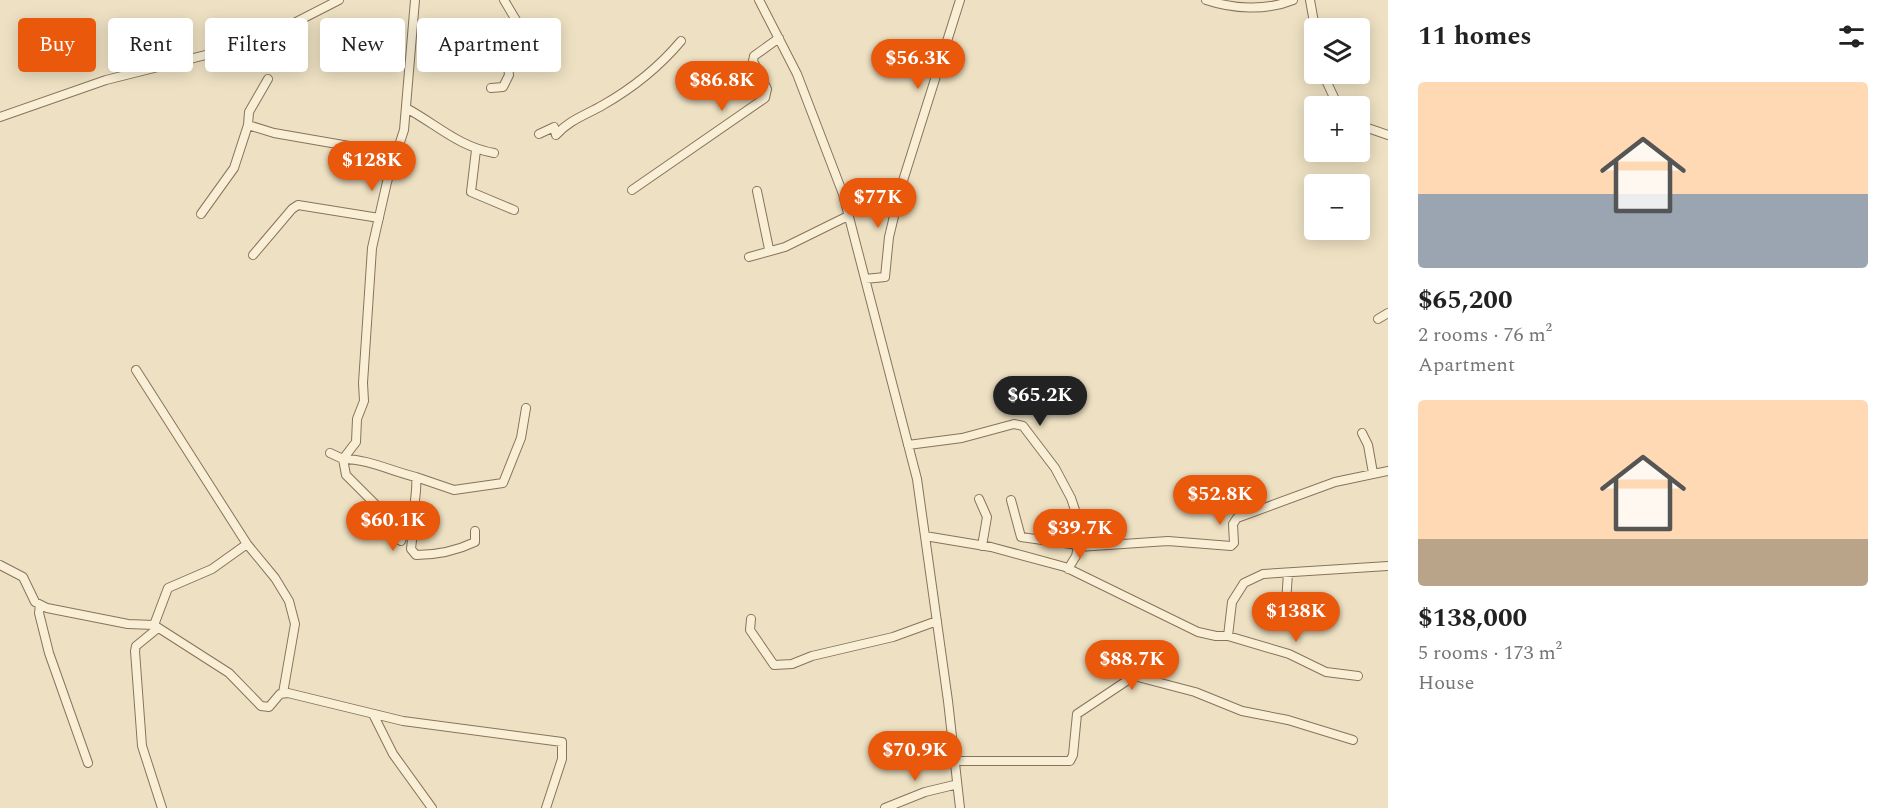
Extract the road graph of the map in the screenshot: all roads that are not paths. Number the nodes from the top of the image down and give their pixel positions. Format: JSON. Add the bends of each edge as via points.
{"nodes":[{"id":1,"x":339,"y":0,"type":"edge"},
{"id":2,"x":415,"y":0,"type":"edge"},
{"id":3,"x":504,"y":0,"type":"edge"},
{"id":4,"x":759,"y":0,"type":"edge"},
{"id":5,"x":960,"y":0,"type":"edge"},
{"id":6,"x":1206,"y":0,"type":"edge"},
{"id":7,"x":1293,"y":0,"type":"edge"},
{"id":8,"x":1310,"y":0,"type":"edge"},
{"id":9,"x":1313,"y":18,"type":"edge"},
{"id":10,"x":779,"y":38,"type":"junction"},
{"id":11,"x":681,"y":41,"type":"dead end"},
{"id":12,"x":268,"y":79,"type":"dead end"},
{"id":13,"x":491,"y":88,"type":"dead end"},
{"id":14,"x":406,"y":108,"type":"junction"},
{"id":15,"x":0,"y":117,"type":"edge"},
{"id":16,"x":248,"y":125,"type":"junction"},
{"id":17,"x":1370,"y":129,"type":"edge"},
{"id":18,"x":539,"y":134,"type":"dead end"},
{"id":19,"x":1388,"y":135,"type":"edge"},
{"id":20,"x":476,"y":150,"type":"junction"},
{"id":21,"x":494,"y":153,"type":"dead end"},
{"id":22,"x":395,"y":154,"type":"junction"},
{"id":23,"x":632,"y":190,"type":"dead end"},
{"id":24,"x":757,"y":191,"type":"dead end"},
{"id":25,"x":514,"y":210,"type":"dead end"},
{"id":26,"x":201,"y":214,"type":"dead end"},
{"id":27,"x":848,"y":216,"type":"junction"},
{"id":28,"x":379,"y":218,"type":"junction"},
{"id":29,"x":769,"y":249,"type":"junction"},
{"id":30,"x":253,"y":255,"type":"dead end"},
{"id":31,"x":749,"y":256,"type":"dead end"},
{"id":32,"x":865,"y":279,"type":"junction"},
{"id":33,"x":1388,"y":314,"type":"edge"},
{"id":34,"x":1378,"y":319,"type":"dead end"},
{"id":35,"x":136,"y":370,"type":"dead end"},
{"id":36,"x":526,"y":408,"type":"dead end"},
{"id":37,"x":1362,"y":433,"type":"dead end"},
{"id":38,"x":908,"y":445,"type":"junction"},
{"id":39,"x":330,"y":453,"type":"dead end"},
{"id":40,"x":343,"y":459,"type":"junction"},
{"id":41,"x":1388,"y":471,"type":"edge"},
{"id":42,"x":1373,"y":473,"type":"junction"},
{"id":43,"x":416,"y":477,"type":"junction"},
{"id":44,"x":979,"y":498,"type":"dead end"},
{"id":45,"x":1011,"y":500,"type":"dead end"},
{"id":46,"x":413,"y":531,"type":"junction"},
{"id":47,"x":475,"y":531,"type":"dead end"},
{"id":48,"x":925,"y":536,"type":"junction"},
{"id":49,"x":247,"y":544,"type":"junction"},
{"id":50,"x":1077,"y":545,"type":"junction"},
{"id":51,"x":982,"y":546,"type":"junction"},
{"id":52,"x":0,"y":565,"type":"edge"},
{"id":53,"x":1388,"y":566,"type":"edge"},
{"id":54,"x":1068,"y":568,"type":"junction"},
{"id":55,"x":1288,"y":573,"type":"junction"},
{"id":56,"x":40,"y":605,"type":"junction"},
{"id":57,"x":1285,"y":618,"type":"dead end"},
{"id":58,"x":751,"y":619,"type":"dead end"},
{"id":59,"x":937,"y":621,"type":"junction"},
{"id":60,"x":156,"y":627,"type":"junction"},
{"id":61,"x":1228,"y":636,"type":"junction"},
{"id":62,"x":1358,"y":676,"type":"dead end"},
{"id":63,"x":284,"y":693,"type":"junction"},
{"id":64,"x":373,"y":714,"type":"junction"},
{"id":65,"x":1353,"y":741,"type":"dead end"},
{"id":66,"x":954,"y":761,"type":"junction"},
{"id":67,"x":88,"y":764,"type":"dead end"},
{"id":68,"x":954,"y":785,"type":"dead end"},
{"id":69,"x":162,"y":808,"type":"edge"},
{"id":70,"x":432,"y":808,"type":"edge"},
{"id":71,"x":546,"y":808,"type":"edge"},
{"id":72,"x":885,"y":808,"type":"edge"},
{"id":73,"x":960,"y":808,"type":"edge"}],
"edges":[{"from":1,"to":15,"type":"street","via":[[257,42],[106,80]]},
{"from":2,"to":14,"type":"street"},
{"from":3,"to":13,"type":"street","via":[[531,47],[507,58],[509,75],[503,87]]},
{"from":4,"to":10,"type":"street"},
{"from":5,"to":32,"type":"street","via":[[900,187],[885,277]]},
{"from":6,"to":7,"type":"street","via":[[1253,8]]},
{"from":8,"to":9,"type":"street"},
{"from":10,"to":23,"type":"street","via":[[754,56],[767,89],[765,98]]},
{"from":10,"to":27,"type":"street","via":[[801,83]]},
{"from":11,"to":18,"type":"street","via":[[643,79],[567,123],[556,135],[554,127]]},
{"from":12,"to":16,"type":"street","via":[[249,112]]},
{"from":14,"to":20,"type":"street"},
{"from":14,"to":22,"type":"street","via":[[404,130]]},
{"from":16,"to":22,"type":"street"},
{"from":16,"to":26,"type":"street","via":[[234,168]]},
{"from":17,"to":19,"type":"street"},
{"from":20,"to":21,"type":"street"},
{"from":20,"to":25,"type":"street","via":[[471,192]]},
{"from":22,"to":28,"type":"street"},
{"from":24,"to":29,"type":"street"},
{"from":27,"to":29,"type":"street","via":[[785,247]]},
{"from":27,"to":32,"type":"street"},
{"from":28,"to":30,"type":"street","via":[[298,205]]},
{"from":28,"to":40,"type":"street","via":[[372,248],[364,402],[357,419],[356,442]]},
{"from":29,"to":31,"type":"street"},
{"from":32,"to":38,"type":"street"},
{"from":33,"to":34,"type":"street"},
{"from":35,"to":49,"type":"street"},
{"from":36,"to":43,"type":"street","via":[[520,438],[503,483],[454,490]]},
{"from":37,"to":42,"type":"street"},
{"from":38,"to":48,"type":"street"},
{"from":38,"to":50,"type":"street","via":[[962,438],[1014,424],[1023,426],[1055,468],[1071,498],[1083,534],[1076,540]]},
{"from":39,"to":40,"type":"street"},
{"from":40,"to":43,"type":"street","via":[[361,459]]},
{"from":40,"to":46,"type":"street","via":[[346,475],[382,512],[375,528],[400,541],[405,529]]},
{"from":41,"to":42,"type":"street"},
{"from":42,"to":50,"type":"street","via":[[1335,482],[1237,518],[1231,546],[1168,541]]},
{"from":43,"to":46,"type":"street"},
{"from":44,"to":51,"type":"street","via":[[987,517]]},
{"from":45,"to":50,"type":"street","via":[[1021,537]]},
{"from":46,"to":47,"type":"street","via":[[411,549],[416,555],[435,555],[464,547],[475,542]]},
{"from":48,"to":51,"type":"street"},
{"from":48,"to":59,"type":"street"},
{"from":49,"to":60,"type":"street","via":[[212,569],[168,588]]},
{"from":49,"to":63,"type":"street","via":[[289,601],[295,624]]},
{"from":50,"to":54,"type":"street","via":[[1076,556]]},
{"from":51,"to":54,"type":"street"},
{"from":52,"to":56,"type":"street","via":[[27,581],[32,597]]},
{"from":53,"to":55,"type":"street"},
{"from":54,"to":61,"type":"street","via":[[1198,632]]},
{"from":55,"to":57,"type":"street"},
{"from":55,"to":61,"type":"street","via":[[1263,574],[1244,583],[1232,602]]},
{"from":56,"to":60,"type":"street"},
{"from":56,"to":67,"type":"street","via":[[49,653]]},
{"from":58,"to":59,"type":"street","via":[[750,630],[774,665],[792,664],[893,637]]},
{"from":59,"to":66,"type":"street"},
{"from":60,"to":63,"type":"street","via":[[229,673],[261,706],[269,707]]},
{"from":60,"to":69,"type":"street","via":[[135,651],[142,746]]},
{"from":61,"to":62,"type":"street","via":[[1289,654],[1326,672]]},
{"from":63,"to":64,"type":"street"},
{"from":64,"to":70,"type":"street","via":[[393,754]]},
{"from":64,"to":71,"type":"street","via":[[562,742],[562,759]]},
{"from":65,"to":66,"type":"street","via":[[1134,676],[1077,714],[1070,761]]},
{"from":66,"to":73,"type":"street"},
{"from":68,"to":72,"type":"street"}]}
